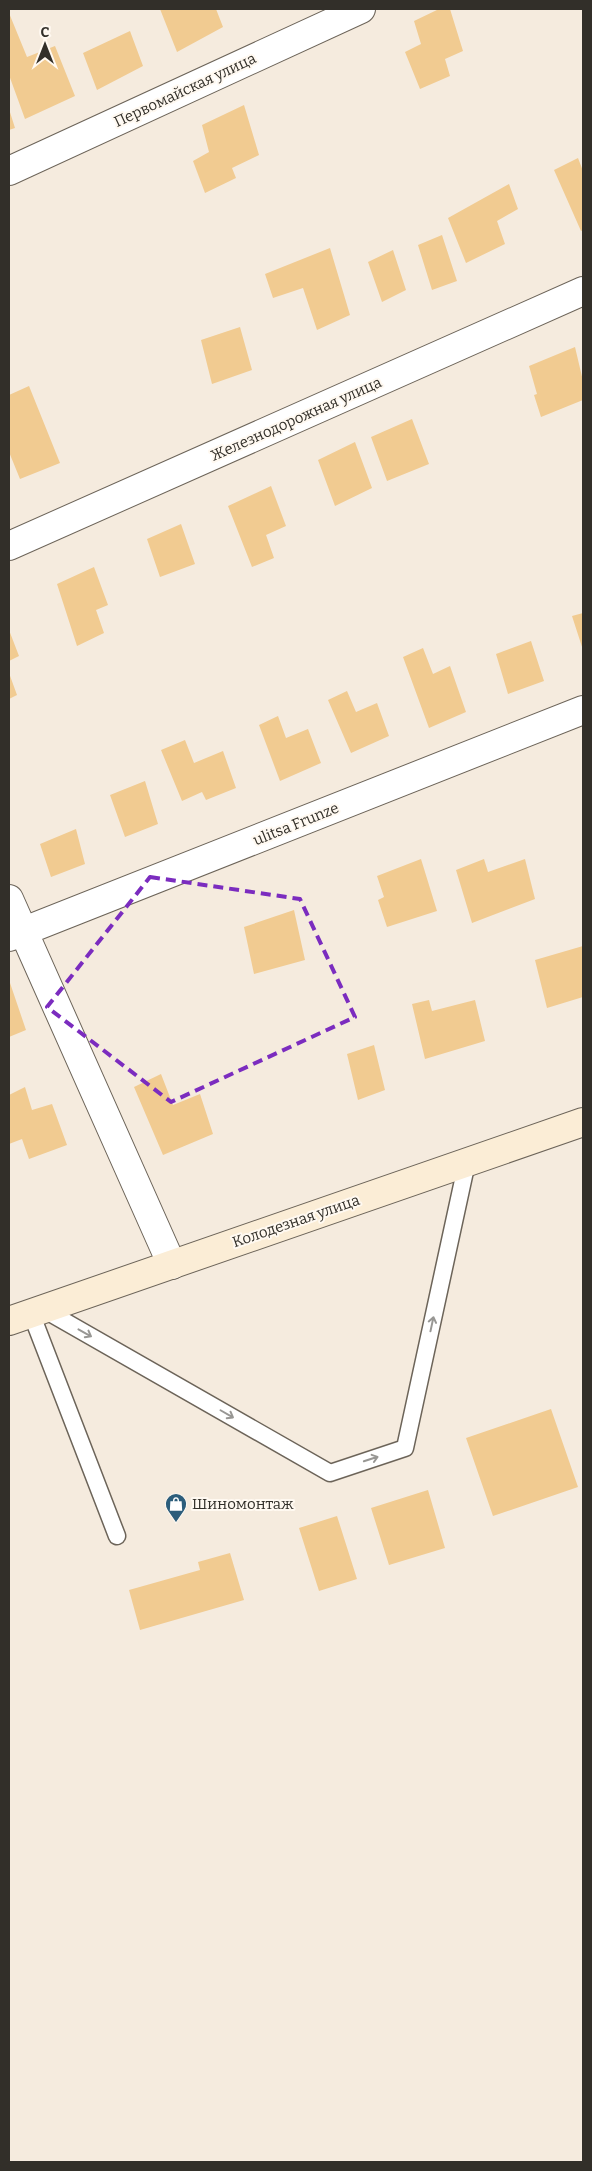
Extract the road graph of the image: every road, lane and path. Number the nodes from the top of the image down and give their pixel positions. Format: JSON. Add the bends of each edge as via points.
{"nodes":[{"id":1,"x":361,"y":9,"type":"edge"},
{"id":2,"x":9,"y":171,"type":"edge"},
{"id":3,"x":583,"y":291,"type":"edge"},
{"id":4,"x":9,"y":546,"type":"edge"},
{"id":5,"x":583,"y":710,"type":"edge"},
{"id":6,"x":9,"y":898,"type":"edge"},
{"id":7,"x":16,"y":935,"type":"edge"},
{"id":8,"x":583,"y":1122,"type":"edge"},
{"id":9,"x":467,"y":1162,"type":"junction"},
{"id":10,"x":172,"y":1265,"type":"junction"},
{"id":11,"x":28,"y":1314,"type":"edge"},
{"id":12,"x":117,"y":1536,"type":"dead end"}],
"edges":[{"from":1,"to":2,"type":"street","name":"Первомайская улица"},
{"from":3,"to":4,"type":"street","name":"Железнодорожная улица"},
{"from":5,"to":7,"type":"street","name":"ulitsa Frunze"},
{"from":6,"to":7,"type":"street"},
{"from":7,"to":10,"type":"street"},
{"from":8,"to":9,"type":"main road","name":"Колодезная улица"},
{"from":9,"to":10,"type":"main road","name":"Колодезная улица"},
{"from":11,"to":9,"type":"lane","one_way":true,"via":[[330,1473],[405,1448]]},
{"from":10,"to":11,"type":"main road","name":"Колодезная улица"},
{"from":11,"to":12,"type":"lane"}]}
